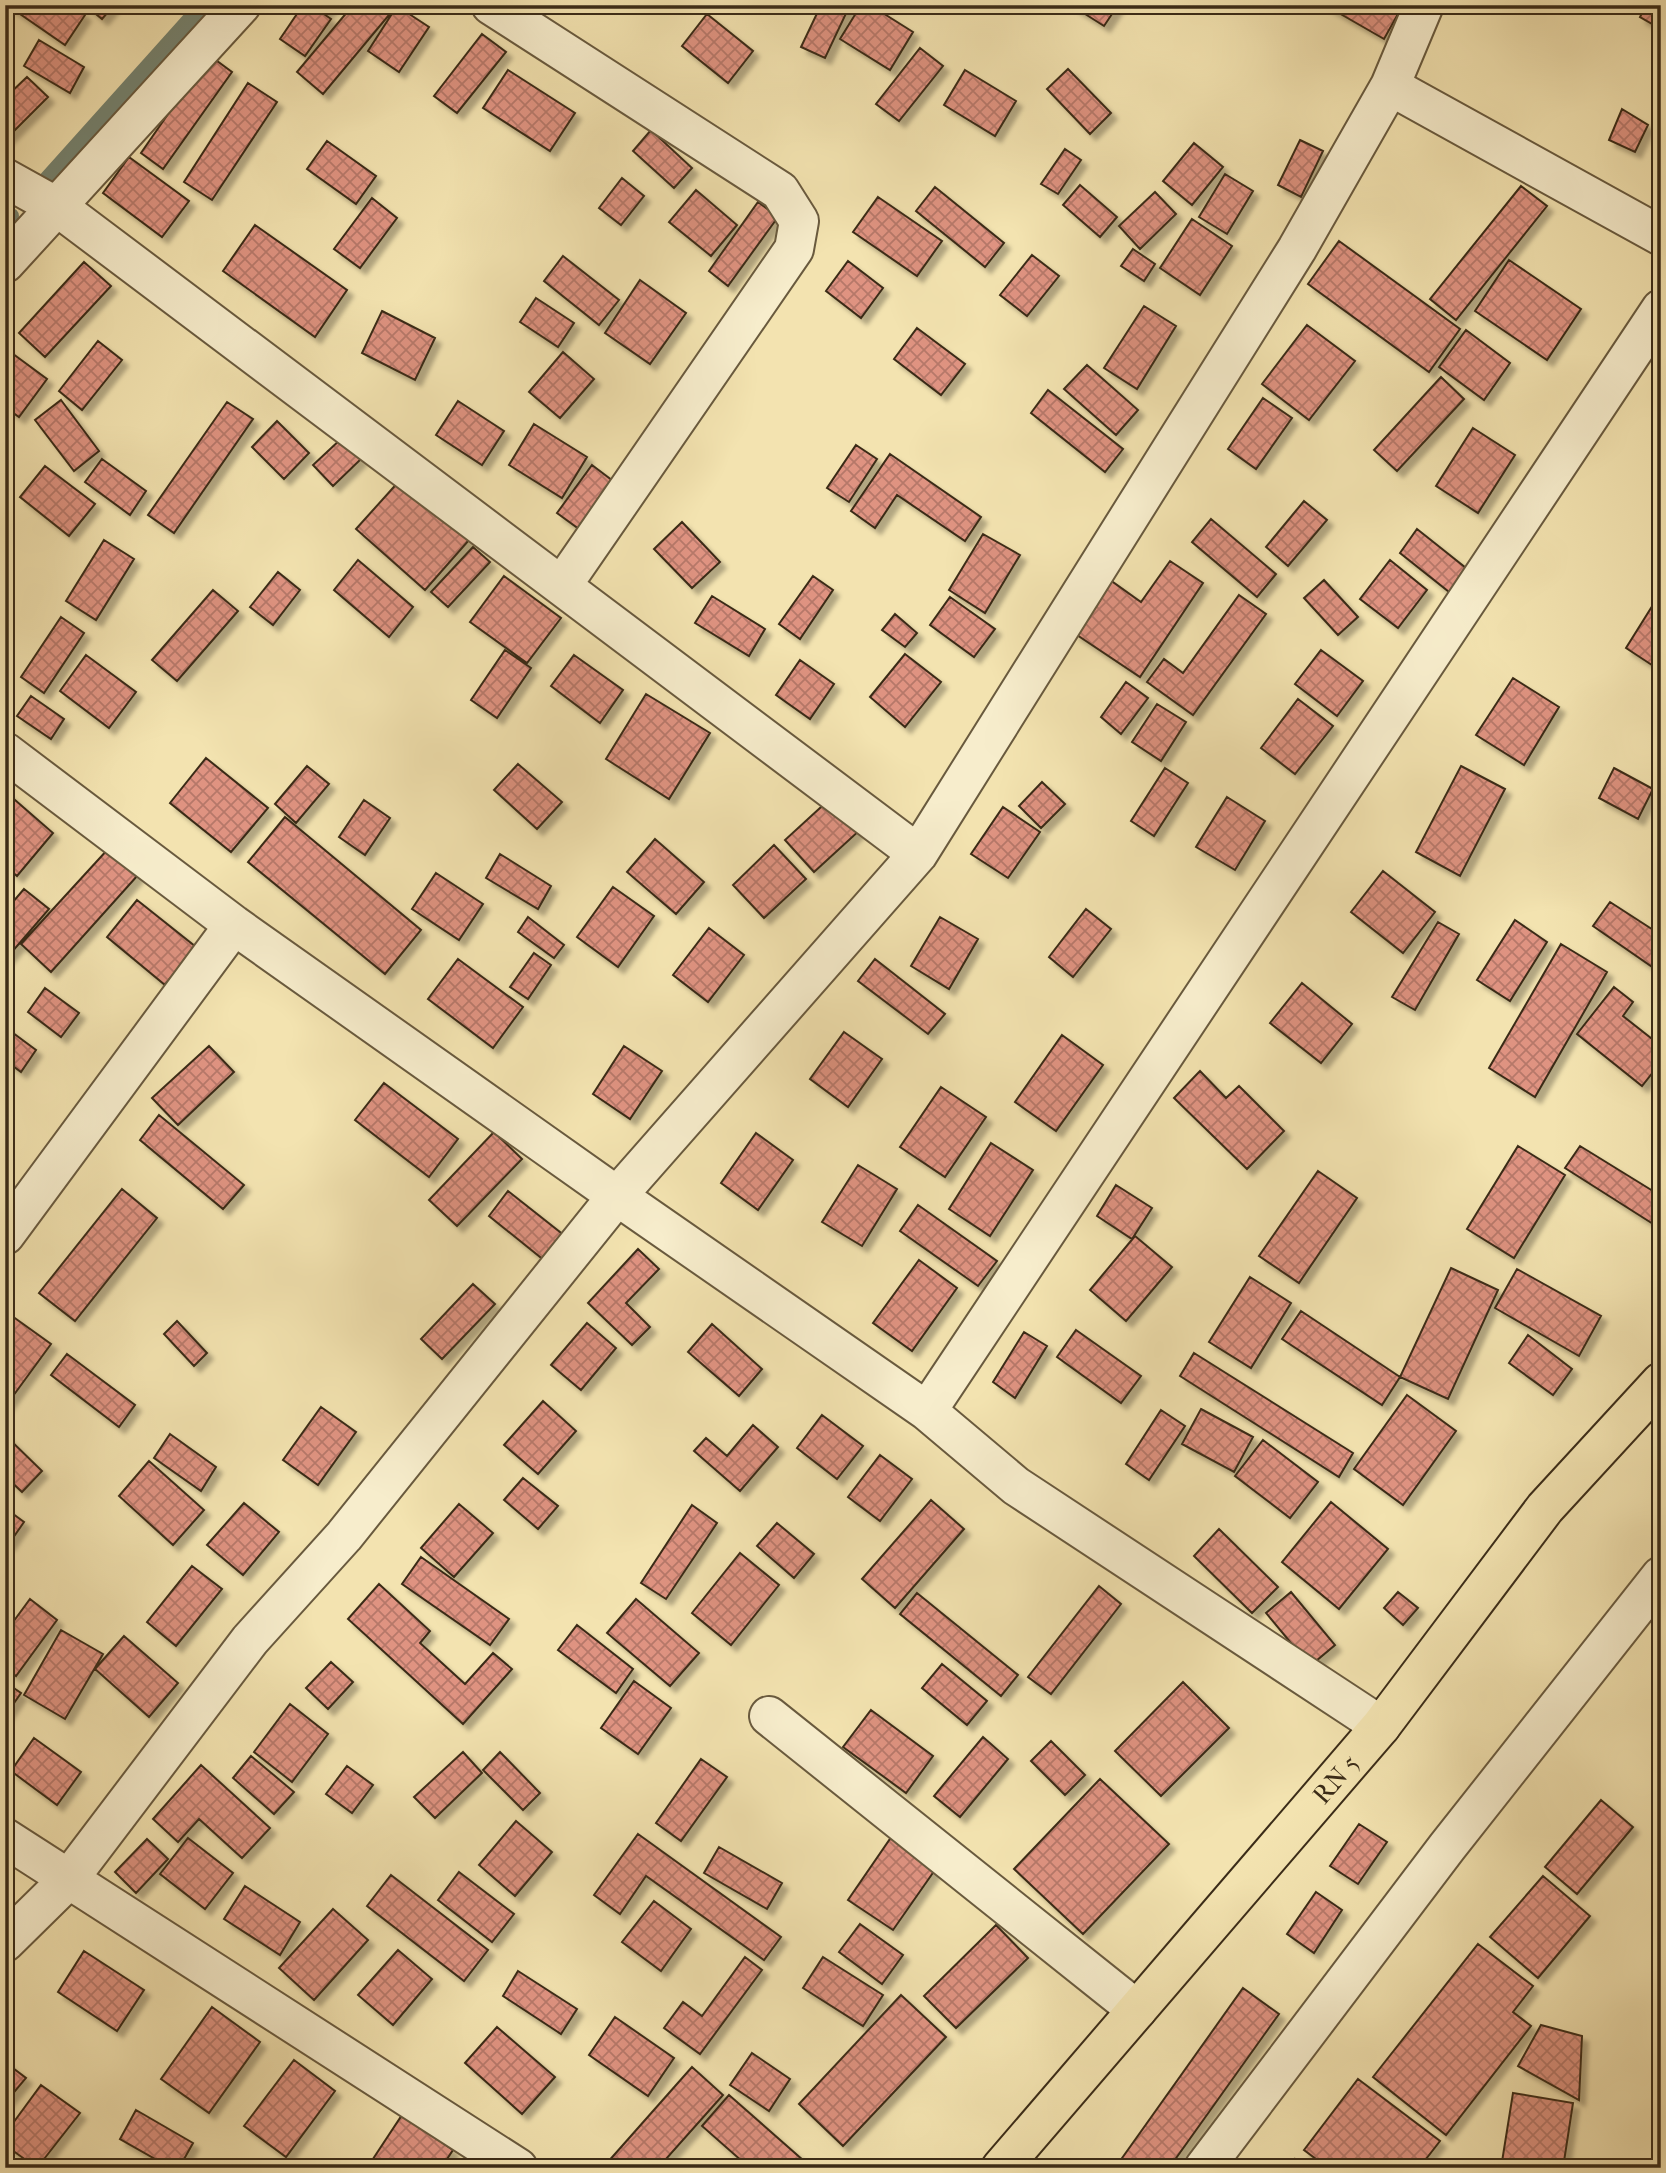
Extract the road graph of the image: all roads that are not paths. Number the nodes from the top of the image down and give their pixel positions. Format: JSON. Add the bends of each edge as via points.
{"nodes":[{"id":1,"x":241,"y":5,"type":"edge"},
{"id":2,"x":491,"y":5,"type":"edge"},
{"id":3,"x":1424,"y":5,"type":"edge"},
{"id":4,"x":1390,"y":86,"type":"junction"},
{"id":5,"x":5,"y":178,"type":"edge"},
{"id":6,"x":59,"y":208,"type":"junction"},
{"id":7,"x":1661,"y":236,"type":"edge"},
{"id":8,"x":5,"y":263,"type":"edge"},
{"id":9,"x":1661,"y":309,"type":"edge"},
{"id":10,"x":563,"y":584,"type":"junction"},
{"id":11,"x":5,"y":752,"type":"edge"},
{"id":12,"x":918,"y":854,"type":"junction"},
{"id":13,"x":234,"y":925,"type":"junction"},
{"id":14,"x":617,"y":1196,"type":"junction"},
{"id":15,"x":5,"y":1235,"type":"edge"},
{"id":16,"x":1661,"y":1382,"type":"edge"},
{"id":17,"x":927,"y":1411,"type":"junction"},
{"id":18,"x":1661,"y":1576,"type":"edge"},
{"id":19,"x":769,"y":1716,"type":"dead end"},
{"id":20,"x":1381,"y":1726,"type":"junction"},
{"id":21,"x":5,"y":1838,"type":"edge"},
{"id":22,"x":68,"y":1880,"type":"junction"},
{"id":23,"x":5,"y":1942,"type":"edge"},
{"id":24,"x":1137,"y":2010,"type":"junction"},
{"id":25,"x":518,"y":2168,"type":"edge"},
{"id":26,"x":1001,"y":2168,"type":"edge"},
{"id":27,"x":1204,"y":2168,"type":"edge"}],
"edges":[{"from":1,"to":6,"type":"street"},
{"from":2,"to":10,"type":"street","via":[[780,191],[799,221],[794,250]]},
{"from":3,"to":4,"type":"street"},
{"from":4,"to":7,"type":"street"},
{"from":4,"to":12,"type":"street","via":[[1297,249]]},
{"from":5,"to":6,"type":"street"},
{"from":6,"to":8,"type":"street"},
{"from":6,"to":10,"type":"street"},
{"from":9,"to":17,"type":"street"},
{"from":10,"to":12,"type":"street"},
{"from":11,"to":13,"type":"street"},
{"from":12,"to":14,"type":"street"},
{"from":13,"to":14,"type":"street"},
{"from":13,"to":15,"type":"street"},
{"from":14,"to":17,"type":"street"},
{"from":14,"to":22,"type":"street","via":[[344,1536],[250,1640]]},
{"from":16,"to":20,"type":"main road","name":"RN 5","number":"RN 5","via":[[1545,1508]]},
{"from":17,"to":20,"type":"street","via":[[1016,1486]]},
{"from":18,"to":27,"type":"street","via":[[1447,1847]]},
{"from":19,"to":24,"type":"street"},
{"from":20,"to":24,"type":"main road","name":"RN 5","number":"RN 5"},
{"from":21,"to":22,"type":"street"},
{"from":22,"to":23,"type":"street"},
{"from":22,"to":25,"type":"street"},
{"from":24,"to":26,"type":"main road","name":"RN 5","number":"RN 5"}]}
